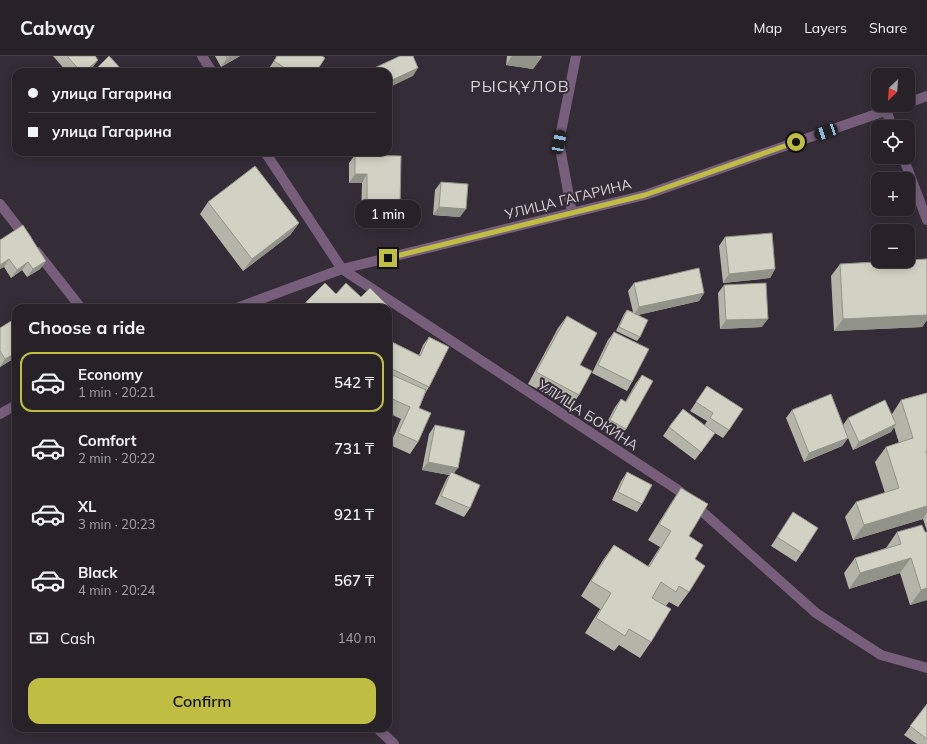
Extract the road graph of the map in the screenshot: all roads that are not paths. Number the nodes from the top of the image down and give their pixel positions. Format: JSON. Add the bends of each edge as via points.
{"nodes":[{"id":1,"x":202,"y":56,"type":"edge"},
{"id":2,"x":576,"y":56,"type":"edge"},
{"id":3,"x":210,"y":68,"type":"edge"},
{"id":4,"x":927,"y":96,"type":"edge"},
{"id":5,"x":915,"y":100,"type":"edge"},
{"id":6,"x":880,"y":112,"type":"edge"},
{"id":7,"x":268,"y":156,"type":"edge"},
{"id":8,"x":906,"y":164,"type":"edge"},
{"id":9,"x":0,"y":204,"type":"edge"},
{"id":10,"x":572,"y":213,"type":"junction"},
{"id":11,"x":927,"y":220,"type":"edge"},
{"id":12,"x":342,"y":269,"type":"junction"},
{"id":13,"x":78,"y":304,"type":"edge"},
{"id":14,"x":248,"y":304,"type":"edge"},
{"id":15,"x":12,"y":407,"type":"edge"},
{"id":16,"x":0,"y":414,"type":"edge"},
{"id":17,"x":927,"y":668,"type":"edge"},
{"id":18,"x":381,"y":732,"type":"edge"},
{"id":19,"x":394,"y":744,"type":"edge"}],
"edges":[{"from":1,"to":3,"type":"street"},
{"from":2,"to":10,"type":"street","via":[[559,142]]},
{"from":4,"to":5,"type":"street"},
{"from":6,"to":10,"type":"street","name":"УЛИЦА ГАГАРИНА","via":[[645,195]]},
{"from":7,"to":12,"type":"street","name":"УЛИЦА БОКИНА"},
{"from":8,"to":11,"type":"street"},
{"from":9,"to":13,"type":"street"},
{"from":10,"to":12,"type":"street","name":"УЛИЦА ГАГАРИНА"},
{"from":12,"to":14,"type":"street","name":"УЛИЦА ГАГАРИНА"},
{"from":12,"to":17,"type":"street","name":"УЛИЦА БОКИНА","via":[[678,490],[816,613],[881,655]]},
{"from":15,"to":16,"type":"street"},
{"from":18,"to":19,"type":"street"}]}
